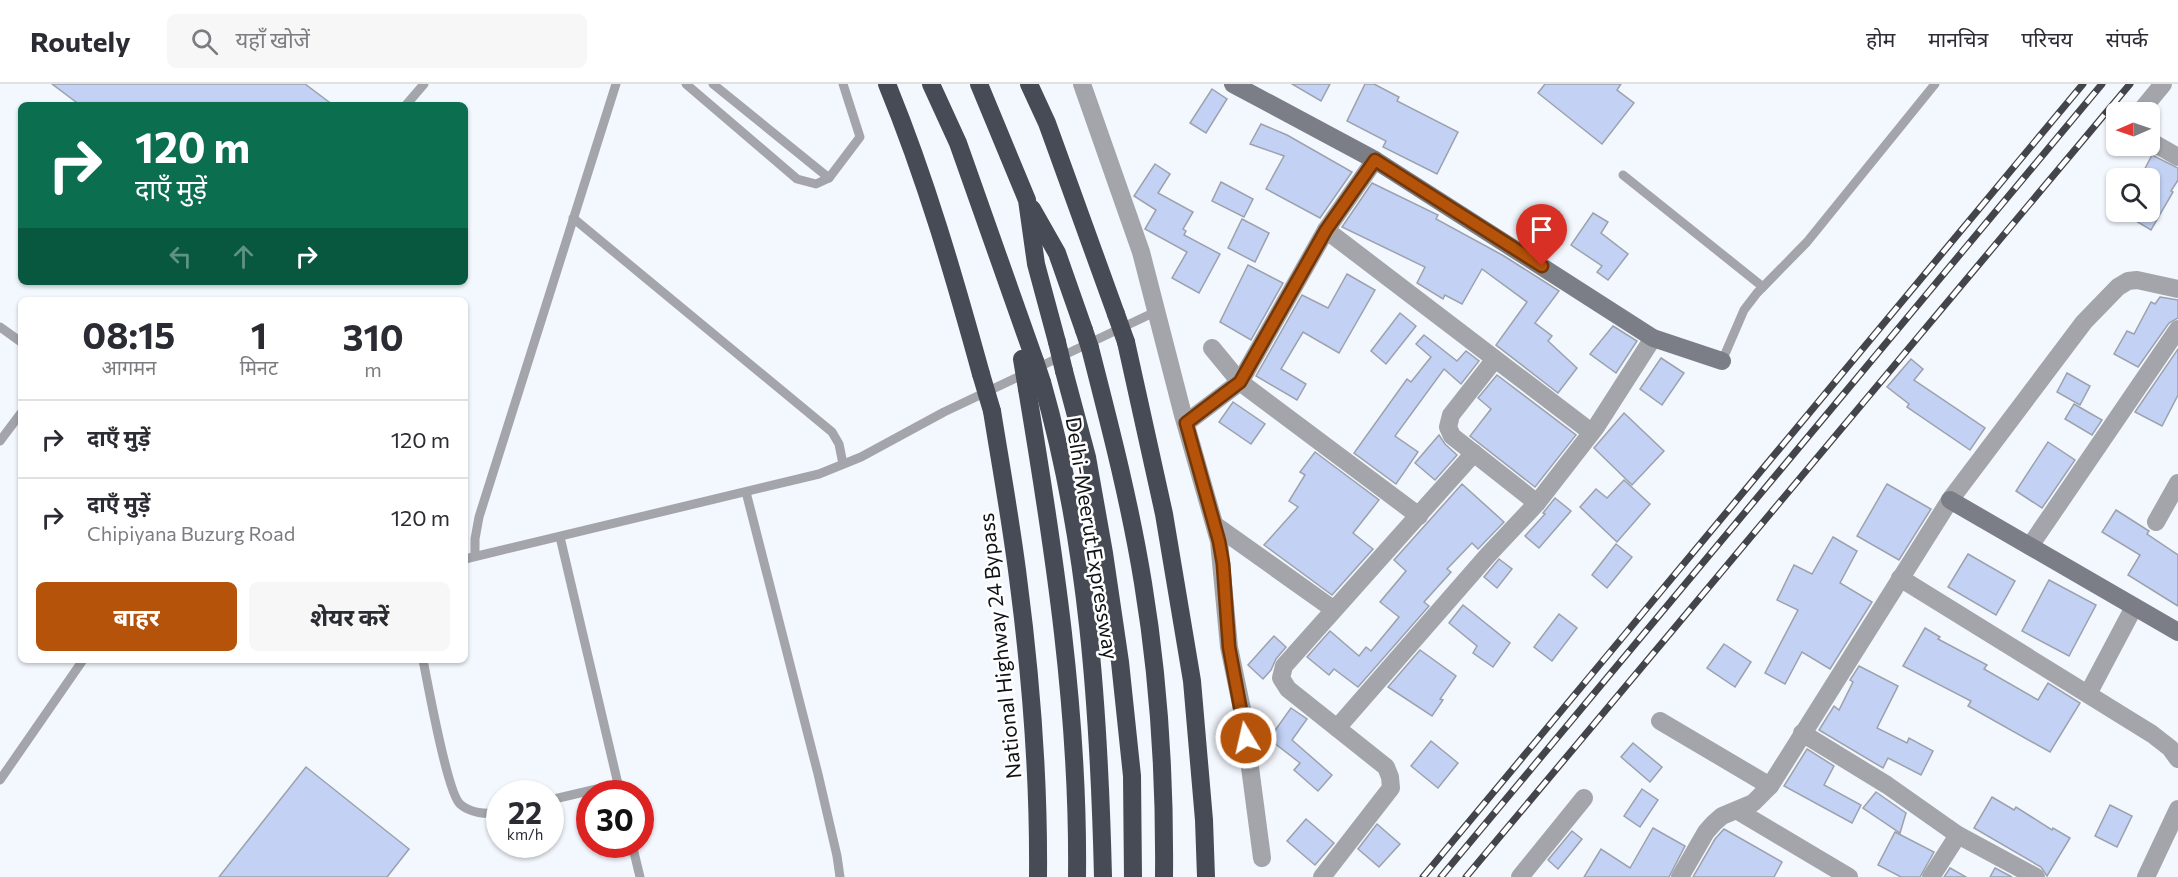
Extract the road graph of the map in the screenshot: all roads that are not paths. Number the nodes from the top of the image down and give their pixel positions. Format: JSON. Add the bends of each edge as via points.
{"nodes":[{"id":1,"x":424,"y":84,"type":"edge"},
{"id":2,"x":616,"y":84,"type":"edge"},
{"id":3,"x":686,"y":84,"type":"edge"},
{"id":4,"x":713,"y":84,"type":"edge"},
{"id":5,"x":843,"y":84,"type":"edge"},
{"id":6,"x":888,"y":84,"type":"edge"},
{"id":7,"x":931,"y":84,"type":"edge"},
{"id":8,"x":979,"y":84,"type":"edge"},
{"id":9,"x":1082,"y":84,"type":"edge"},
{"id":10,"x":1233,"y":84,"type":"edge"},
{"id":11,"x":1935,"y":84,"type":"edge"},
{"id":12,"x":2163,"y":84,"type":"edge"},
{"id":13,"x":1030,"y":85,"type":"edge"},
{"id":14,"x":409,"y":102,"type":"edge"},
{"id":15,"x":2148,"y":102,"type":"edge"},
{"id":16,"x":2160,"y":147,"type":"edge"},
{"id":17,"x":2178,"y":158,"type":"edge"},
{"id":18,"x":1375,"y":160,"type":"junction"},
{"id":19,"x":1623,"y":175,"type":"dead end"},
{"id":20,"x":829,"y":178,"type":"junction"},
{"id":21,"x":1027,"y":200,"type":"junction"},
{"id":22,"x":573,"y":218,"type":"junction"},
{"id":23,"x":1326,"y":230,"type":"junction"},
{"id":24,"x":1763,"y":287,"type":"junction"},
{"id":25,"x":2178,"y":289,"type":"edge"},
{"id":26,"x":1157,"y":311,"type":"junction"},
{"id":27,"x":0,"y":327,"type":"edge"},
{"id":28,"x":2178,"y":329,"type":"edge"},
{"id":29,"x":1653,"y":338,"type":"junction"},
{"id":30,"x":18,"y":340,"type":"edge"},
{"id":31,"x":1212,"y":348,"type":"dead end"},
{"id":32,"x":1495,"y":358,"type":"junction"},
{"id":33,"x":1722,"y":361,"type":"joint"},
{"id":34,"x":1240,"y":382,"type":"junction"},
{"id":35,"x":1034,"y":385,"type":"junction"},
{"id":36,"x":18,"y":417,"type":"edge"},
{"id":37,"x":1186,"y":423,"type":"junction"},
{"id":38,"x":1591,"y":432,"type":"junction"},
{"id":39,"x":0,"y":441,"type":"edge"},
{"id":40,"x":1474,"y":453,"type":"junction"},
{"id":41,"x":843,"y":464,"type":"junction"},
{"id":42,"x":2178,"y":483,"type":"edge"},
{"id":43,"x":746,"y":492,"type":"junction"},
{"id":44,"x":1950,"y":500,"type":"junction"},
{"id":45,"x":1537,"y":503,"type":"junction"},
{"id":46,"x":1419,"y":516,"type":"junction"},
{"id":47,"x":2156,"y":522,"type":"dead end"},
{"id":48,"x":1215,"y":525,"type":"junction"},
{"id":49,"x":560,"y":537,"type":"junction"},
{"id":50,"x":2030,"y":546,"type":"junction"},
{"id":51,"x":470,"y":557,"type":"edge"},
{"id":52,"x":1900,"y":578,"type":"junction"},
{"id":53,"x":2134,"y":607,"type":"junction"},
{"id":54,"x":1333,"y":609,"type":"junction"},
{"id":55,"x":2177,"y":628,"type":"edge"},
{"id":56,"x":81,"y":663,"type":"edge"},
{"id":57,"x":424,"y":663,"type":"edge"},
{"id":58,"x":2088,"y":694,"type":"junction"},
{"id":59,"x":1660,"y":721,"type":"dead end"},
{"id":60,"x":1337,"y":728,"type":"junction"},
{"id":61,"x":1802,"y":734,"type":"junction"},
{"id":62,"x":2178,"y":759,"type":"edge"},
{"id":63,"x":0,"y":780,"type":"edge"},
{"id":64,"x":617,"y":780,"type":"edge"},
{"id":65,"x":1770,"y":786,"type":"junction"},
{"id":66,"x":1584,"y":798,"type":"dead end"},
{"id":67,"x":2178,"y":809,"type":"edge"},
{"id":68,"x":1738,"y":811,"type":"junction"},
{"id":69,"x":486,"y":812,"type":"edge"},
{"id":70,"x":1958,"y":835,"type":"junction"},
{"id":71,"x":635,"y":858,"type":"edge"},
{"id":72,"x":1262,"y":858,"type":"dead end"},
{"id":73,"x":640,"y":877,"type":"edge"},
{"id":74,"x":840,"y":877,"type":"edge"},
{"id":75,"x":1038,"y":877,"type":"edge"},
{"id":76,"x":1077,"y":877,"type":"edge"},
{"id":77,"x":1104,"y":877,"type":"edge"},
{"id":78,"x":1133,"y":877,"type":"edge"},
{"id":79,"x":1164,"y":877,"type":"edge"},
{"id":80,"x":1206,"y":877,"type":"edge"},
{"id":81,"x":1322,"y":877,"type":"edge"},
{"id":82,"x":1520,"y":877,"type":"edge"},
{"id":83,"x":1680,"y":877,"type":"edge"},
{"id":84,"x":1849,"y":877,"type":"edge"},
{"id":85,"x":1931,"y":877,"type":"edge"},
{"id":86,"x":2036,"y":877,"type":"edge"},
{"id":87,"x":2146,"y":877,"type":"edge"}],
"edges":[{"from":1,"to":14,"type":"lane"},
{"from":2,"to":22,"type":"lane"},
{"from":3,"to":20,"type":"lane","via":[[797,179],[816,184]]},
{"from":4,"to":20,"type":"lane"},
{"from":5,"to":20,"type":"lane","via":[[860,138]]},
{"from":6,"to":75,"type":"highway","name":"National Highway 24 Bypass","bridge":true,"via":[[947,251],[992,411],[1018,578],[1029,684]]},
{"from":7,"to":35,"type":"highway","bridge":true,"via":[[958,142],[1012,298]]},
{"from":8,"to":21,"type":"highway","name":"Delhi-Meerut Expressway"},
{"from":9,"to":26,"type":"street","via":[[1141,252]]},
{"from":10,"to":18,"type":"street"},
{"from":11,"to":24,"type":"lane","via":[[1807,242]]},
{"from":12,"to":15,"type":"street"},
{"from":13,"to":80,"type":"highway","bridge":true,"via":[[1126,342],[1164,514],[1192,681]]},
{"from":16,"to":17,"type":"street"},
{"from":18,"to":23,"type":"street"},
{"from":18,"to":29,"type":"street"},
{"from":19,"to":24,"type":"lane"},
{"from":21,"to":78,"type":"highway","name":"Delhi-Meerut Expressway","bridge":true,"via":[[1036,264],[1087,457],[1104,553],[1132,776]]},
{"from":21,"to":79,"type":"highway","bridge":true,"via":[[1057,253],[1090,348],[1116,448],[1143,583],[1159,710]]},
{"from":22,"to":41,"type":"lane","via":[[832,432]]},
{"from":22,"to":51,"type":"lane"},
{"from":23,"to":32,"type":"street"},
{"from":23,"to":34,"type":"street"},
{"from":24,"to":33,"type":"lane","via":[[1744,310]]},
{"from":25,"to":44,"type":"street","via":[[2137,280],[2128,280],[2118,287],[2084,322]]},
{"from":26,"to":37,"type":"street"},
{"from":26,"to":41,"type":"lane"},
{"from":27,"to":30,"type":"lane"},
{"from":28,"to":50,"type":"street"},
{"from":29,"to":33,"type":"street"},
{"from":29,"to":38,"type":"street"},
{"from":31,"to":34,"type":"street"},
{"from":32,"to":38,"type":"street"},
{"from":32,"to":40,"type":"street","via":[[1451,415],[1448,427],[1452,436]]},
{"from":34,"to":37,"type":"street"},
{"from":34,"to":46,"type":"street"},
{"from":35,"to":76,"type":"highway","via":[[1063,632],[1074,766]]},
{"from":35,"to":77,"type":"highway","name":"Delhi-Meerut Expressway","via":[[1061,458],[1088,624]]},
{"from":36,"to":39,"type":"lane"},
{"from":37,"to":48,"type":"street"},
{"from":38,"to":45,"type":"street"},
{"from":40,"to":45,"type":"street"},
{"from":40,"to":46,"type":"street"},
{"from":41,"to":43,"type":"lane"},
{"from":42,"to":47,"type":"street"},
{"from":43,"to":49,"type":"lane"},
{"from":43,"to":74,"type":"lane","via":[[818,774]]},
{"from":44,"to":50,"type":"street"},
{"from":44,"to":52,"type":"street"},
{"from":45,"to":60,"type":"street"},
{"from":46,"to":54,"type":"street"},
{"from":48,"to":54,"type":"street"},
{"from":48,"to":72,"type":"street","via":[[1223,564],[1229,647],[1243,714]]},
{"from":49,"to":51,"type":"lane"},
{"from":49,"to":64,"type":"lane"},
{"from":50,"to":53,"type":"street"},
{"from":52,"to":58,"type":"street"},
{"from":52,"to":61,"type":"street"},
{"from":53,"to":55,"type":"street"},
{"from":53,"to":58,"type":"street"},
{"from":54,"to":60,"type":"street","via":[[1284,666],[1281,678],[1288,689]]},
{"from":56,"to":63,"type":"lane"},
{"from":57,"to":69,"type":"lane","via":[[458,802],[472,812]]},
{"from":58,"to":62,"type":"street","via":[[2152,734]]},
{"from":59,"to":65,"type":"street"},
{"from":60,"to":81,"type":"street","via":[[1386,767],[1390,788]]},
{"from":61,"to":65,"type":"street"},
{"from":61,"to":70,"type":"street","via":[[1887,785]]},
{"from":65,"to":68,"type":"street"},
{"from":66,"to":82,"type":"street"},
{"from":67,"to":87,"type":"street"},
{"from":68,"to":83,"type":"street","via":[[1722,816],[1706,832]]},
{"from":68,"to":84,"type":"street"},
{"from":70,"to":85,"type":"street"},
{"from":70,"to":86,"type":"street"},
{"from":71,"to":73,"type":"lane"}]}
